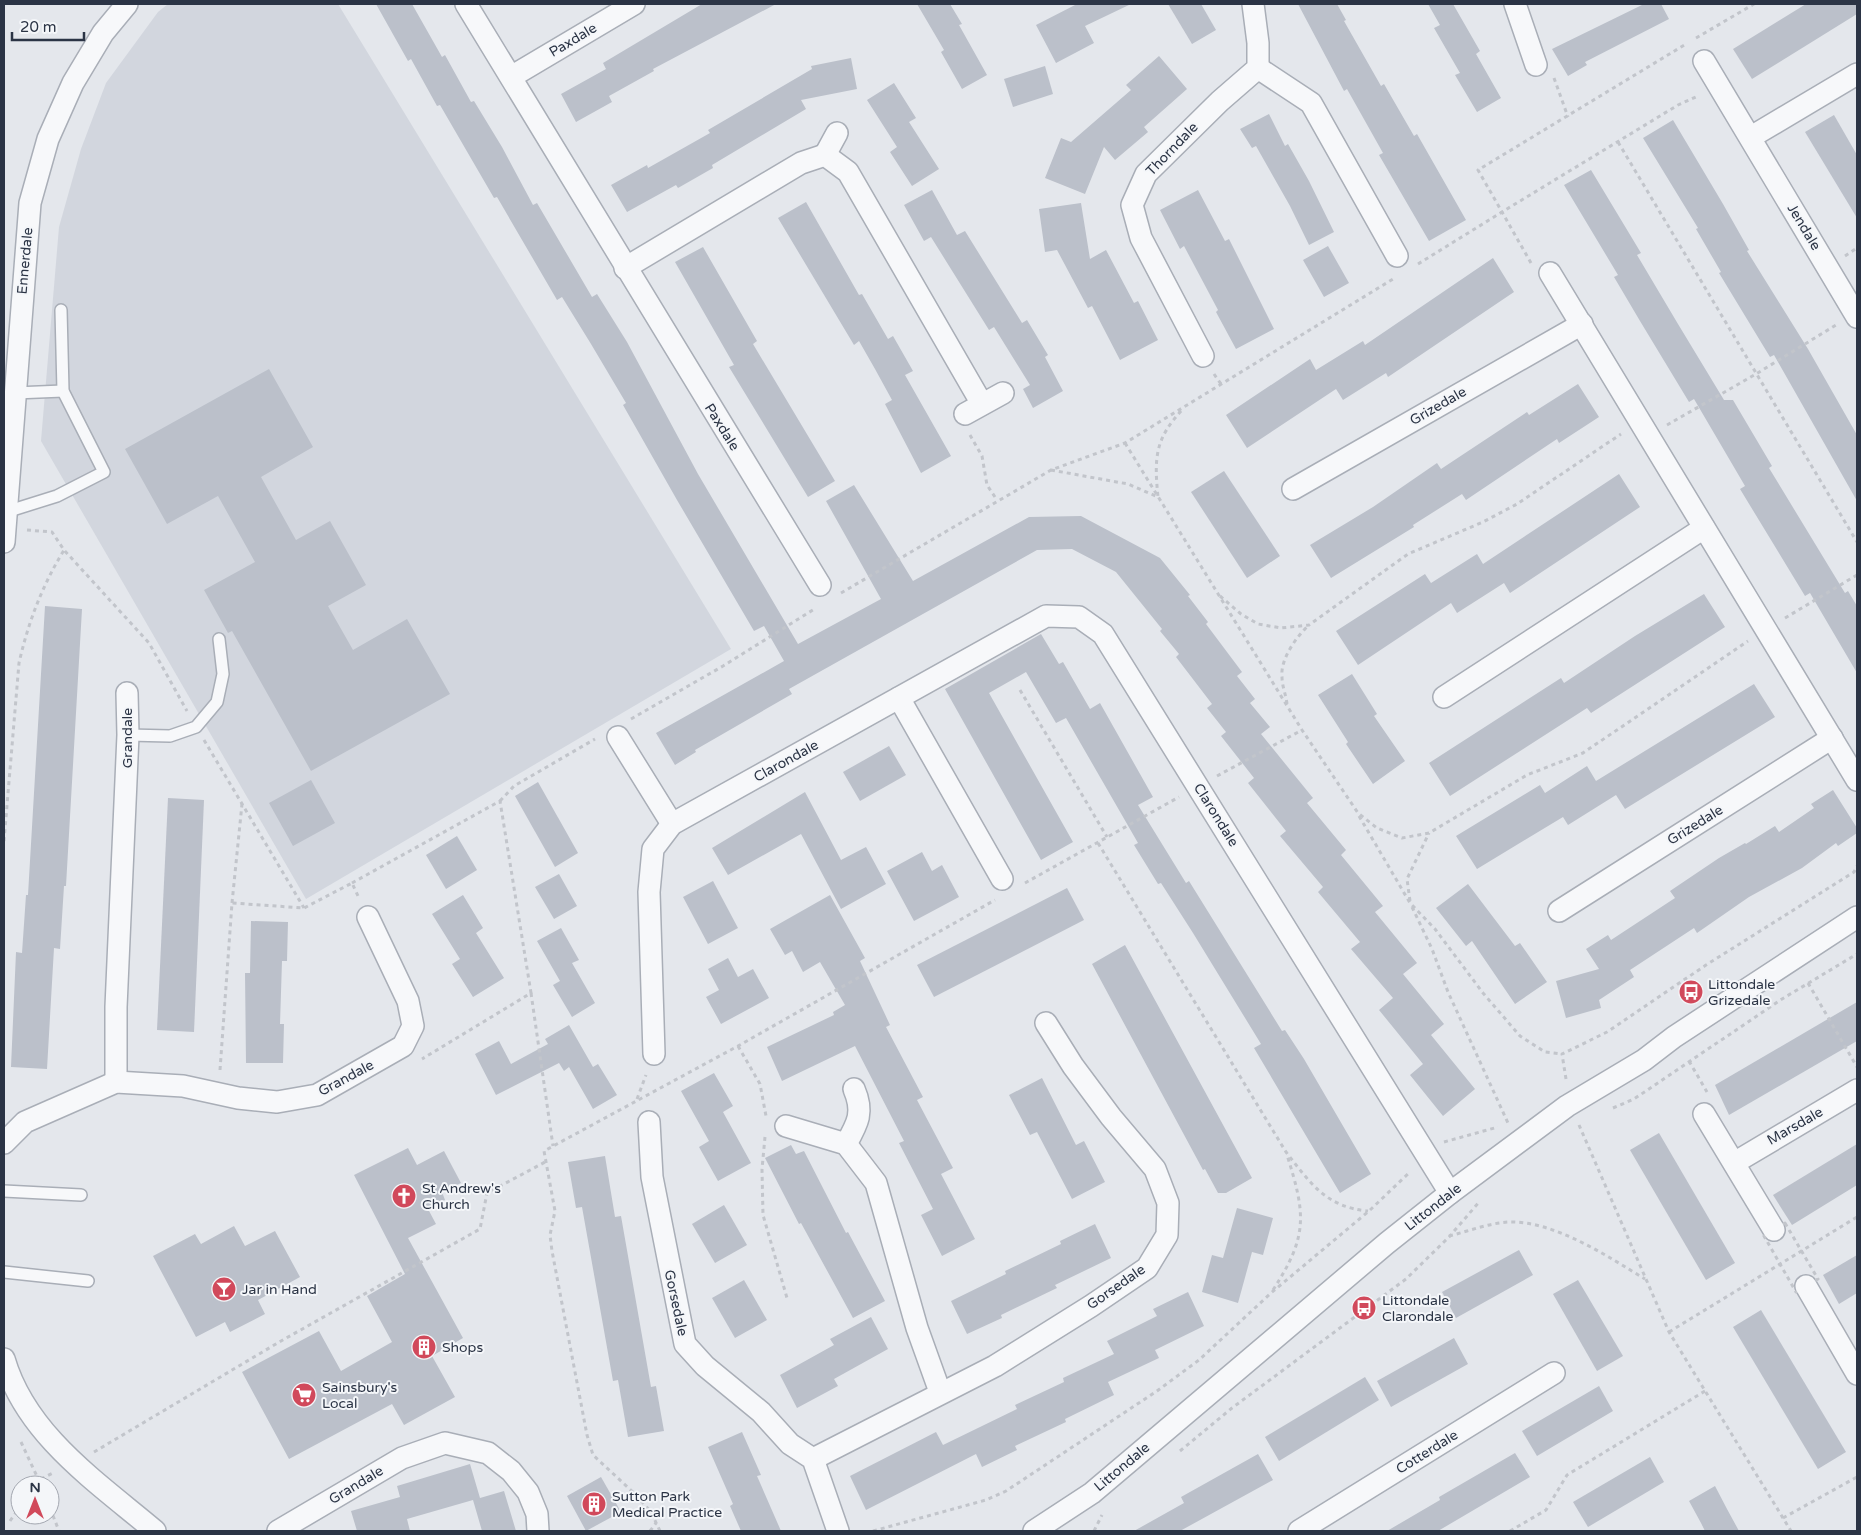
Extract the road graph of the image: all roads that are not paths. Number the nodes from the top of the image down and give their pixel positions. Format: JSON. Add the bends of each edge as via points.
{"nodes":[{"id":1,"x":128,"y":4,"type":"edge"},
{"id":2,"x":466,"y":4,"type":"edge"},
{"id":3,"x":634,"y":4,"type":"edge"},
{"id":4,"x":1253,"y":4,"type":"edge"},
{"id":5,"x":1515,"y":4,"type":"edge"},
{"id":6,"x":1704,"y":61,"type":"dead end"},
{"id":7,"x":1536,"y":66,"type":"road end"},
{"id":8,"x":1258,"y":68,"type":"junction"},
{"id":9,"x":1857,"y":74,"type":"edge"},
{"id":10,"x":511,"y":77,"type":"junction"},
{"id":11,"x":837,"y":133,"type":"dead end"},
{"id":12,"x":1751,"y":137,"type":"junction"},
{"id":13,"x":825,"y":155,"type":"junction"},
{"id":14,"x":1403,"y":266,"type":"road end"},
{"id":15,"x":625,"y":268,"type":"junction"},
{"id":16,"x":1550,"y":273,"type":"road end"},
{"id":17,"x":61,"y":310,"type":"dead end"},
{"id":18,"x":1856,"y":315,"type":"edge"},
{"id":19,"x":1582,"y":324,"type":"junction"},
{"id":20,"x":1203,"y":356,"type":"dead end"},
{"id":21,"x":63,"y":391,"type":"junction"},
{"id":22,"x":15,"y":392,"type":"junction"},
{"id":23,"x":1003,"y":392,"type":"dead end"},
{"id":24,"x":1293,"y":489,"type":"dead end"},
{"id":25,"x":5,"y":527,"type":"edge"},
{"id":26,"x":1704,"y":528,"type":"junction"},
{"id":27,"x":826,"y":595,"type":"road end"},
{"id":28,"x":219,"y":639,"type":"dead end"},
{"id":29,"x":127,"y":693,"type":"dead end"},
{"id":30,"x":1444,"y":697,"type":"dead end"},
{"id":31,"x":899,"y":698,"type":"junction"},
{"id":32,"x":613,"y":733,"type":"road end"},
{"id":33,"x":128,"y":735,"type":"junction"},
{"id":34,"x":1832,"y":738,"type":"junction"},
{"id":35,"x":1857,"y":780,"type":"edge"},
{"id":36,"x":672,"y":824,"type":"junction"},
{"id":37,"x":1007,"y":887,"type":"road end"},
{"id":38,"x":1559,"y":911,"type":"dead end"},
{"id":39,"x":368,"y":917,"type":"road end"},
{"id":40,"x":1857,"y":917,"type":"edge"},
{"id":41,"x":1046,"y":1023,"type":"dead end"},
{"id":42,"x":654,"y":1054,"type":"road end"},
{"id":43,"x":116,"y":1082,"type":"junction"},
{"id":44,"x":854,"y":1089,"type":"dead end"},
{"id":45,"x":1857,"y":1090,"type":"edge"},
{"id":46,"x":1704,"y":1114,"type":"road end"},
{"id":47,"x":649,"y":1122,"type":"road end"},
{"id":48,"x":776,"y":1125,"type":"road end"},
{"id":49,"x":4,"y":1143,"type":"edge"},
{"id":50,"x":846,"y":1144,"type":"junction"},
{"id":51,"x":1734,"y":1163,"type":"junction"},
{"id":52,"x":4,"y":1191,"type":"edge"},
{"id":53,"x":1450,"y":1193,"type":"junction"},
{"id":54,"x":81,"y":1195,"type":"dead end"},
{"id":55,"x":1774,"y":1230,"type":"road end"},
{"id":56,"x":4,"y":1272,"type":"edge"},
{"id":57,"x":88,"y":1281,"type":"dead end"},
{"id":58,"x":1806,"y":1286,"type":"road end"},
{"id":59,"x":4,"y":1359,"type":"edge"},
{"id":60,"x":1854,"y":1361,"type":"edge"},
{"id":61,"x":1554,"y":1373,"type":"dead end"},
{"id":62,"x":940,"y":1392,"type":"junction"},
{"id":63,"x":813,"y":1459,"type":"junction"},
{"id":64,"x":155,"y":1531,"type":"edge"},
{"id":65,"x":278,"y":1531,"type":"edge"},
{"id":66,"x":538,"y":1531,"type":"edge"},
{"id":67,"x":838,"y":1531,"type":"edge"},
{"id":68,"x":1034,"y":1531,"type":"edge"},
{"id":69,"x":1299,"y":1531,"type":"edge"}],
"edges":[{"from":1,"to":22,"type":"street","name":"Ennerdale","via":[[103,33],[74,82],[48,139],[30,203]]},
{"from":2,"to":10,"type":"street","name":"Paxdale"},
{"from":3,"to":10,"type":"street","name":"Paxdale"},
{"from":4,"to":8,"type":"street"},
{"from":5,"to":7,"type":"street"},
{"from":6,"to":12,"type":"street","name":"Jendale"},
{"from":8,"to":14,"type":"street","via":[[1311,103]]},
{"from":8,"to":20,"type":"street","name":"Thorndale","via":[[1146,174],[1132,205],[1141,238]]},
{"from":9,"to":12,"type":"street"},
{"from":10,"to":15,"type":"street","name":"Paxdale"},
{"from":11,"to":13,"type":"street"},
{"from":12,"to":18,"type":"street","name":"Jendale"},
{"from":13,"to":15,"type":"street","via":[[800,163]]},
{"from":13,"to":23,"type":"street","via":[[848,172],[974,409]]},
{"from":15,"to":27,"type":"street","name":"Paxdale"},
{"from":16,"to":19,"type":"street"},
{"from":17,"to":21,"type":"lane"},
{"from":19,"to":24,"type":"street","name":"Grizedale"},
{"from":19,"to":26,"type":"street"},
{"from":21,"to":22,"type":"lane"},
{"from":21,"to":25,"type":"lane","via":[[104,472]]},
{"from":22,"to":25,"type":"street","name":"Ennerdale"},
{"from":26,"to":30,"type":"street"},
{"from":26,"to":34,"type":"street"},
{"from":28,"to":33,"type":"lane","via":[[223,674],[217,702],[196,727],[170,736]]},
{"from":29,"to":33,"type":"street","name":"Grandale"},
{"from":31,"to":36,"type":"street","name":"Clarondale"},
{"from":31,"to":37,"type":"street"},
{"from":31,"to":53,"type":"street","name":"Clarondale","via":[[1046,616],[1079,617],[1103,634]]},
{"from":32,"to":36,"type":"street"},
{"from":33,"to":43,"type":"street","name":"Grandale","via":[[116,1007]]},
{"from":34,"to":35,"type":"street"},
{"from":34,"to":38,"type":"street","name":"Grizedale"},
{"from":36,"to":42,"type":"street","name":"Clarondale","via":[[653,849]]},
{"from":39,"to":43,"type":"street","name":"Grandale","via":[[408,1001],[413,1026],[403,1046],[316,1096],[276,1102],[183,1086]]},
{"from":40,"to":53,"type":"street","name":"Littondale","via":[[1644,1060],[1567,1106]]},
{"from":41,"to":62,"type":"street","name":"Gorsedale","via":[[1111,1118],[1155,1169],[1168,1203],[1167,1235],[1147,1268],[995,1366]]},
{"from":43,"to":49,"type":"street","name":"Grandale","via":[[25,1122]]},
{"from":44,"to":50,"type":"street","via":[[860,1104],[856,1127]]},
{"from":45,"to":51,"type":"street","name":"Marsdale"},
{"from":46,"to":51,"type":"street"},
{"from":47,"to":63,"type":"street","name":"Gorsedale","via":[[652,1177],[685,1344],[705,1366],[762,1412],[790,1444]]},
{"from":48,"to":50,"type":"street"},
{"from":50,"to":62,"type":"street","via":[[876,1183],[917,1328]]},
{"from":51,"to":55,"type":"street"},
{"from":52,"to":54,"type":"lane"},
{"from":53,"to":68,"type":"street","name":"Littondale","via":[[1092,1493]]},
{"from":56,"to":57,"type":"lane"},
{"from":58,"to":60,"type":"street"},
{"from":59,"to":64,"type":"street","via":[[28,1412],[54,1444]]},
{"from":61,"to":69,"type":"street","name":"Cotterdale"},
{"from":62,"to":63,"type":"street","name":"Gorsedale","via":[[893,1420]]},
{"from":63,"to":67,"type":"street"},
{"from":65,"to":66,"type":"street","name":"Grandale","via":[[402,1458],[445,1443],[488,1453],[511,1471],[528,1492],[537,1514]]}]}
